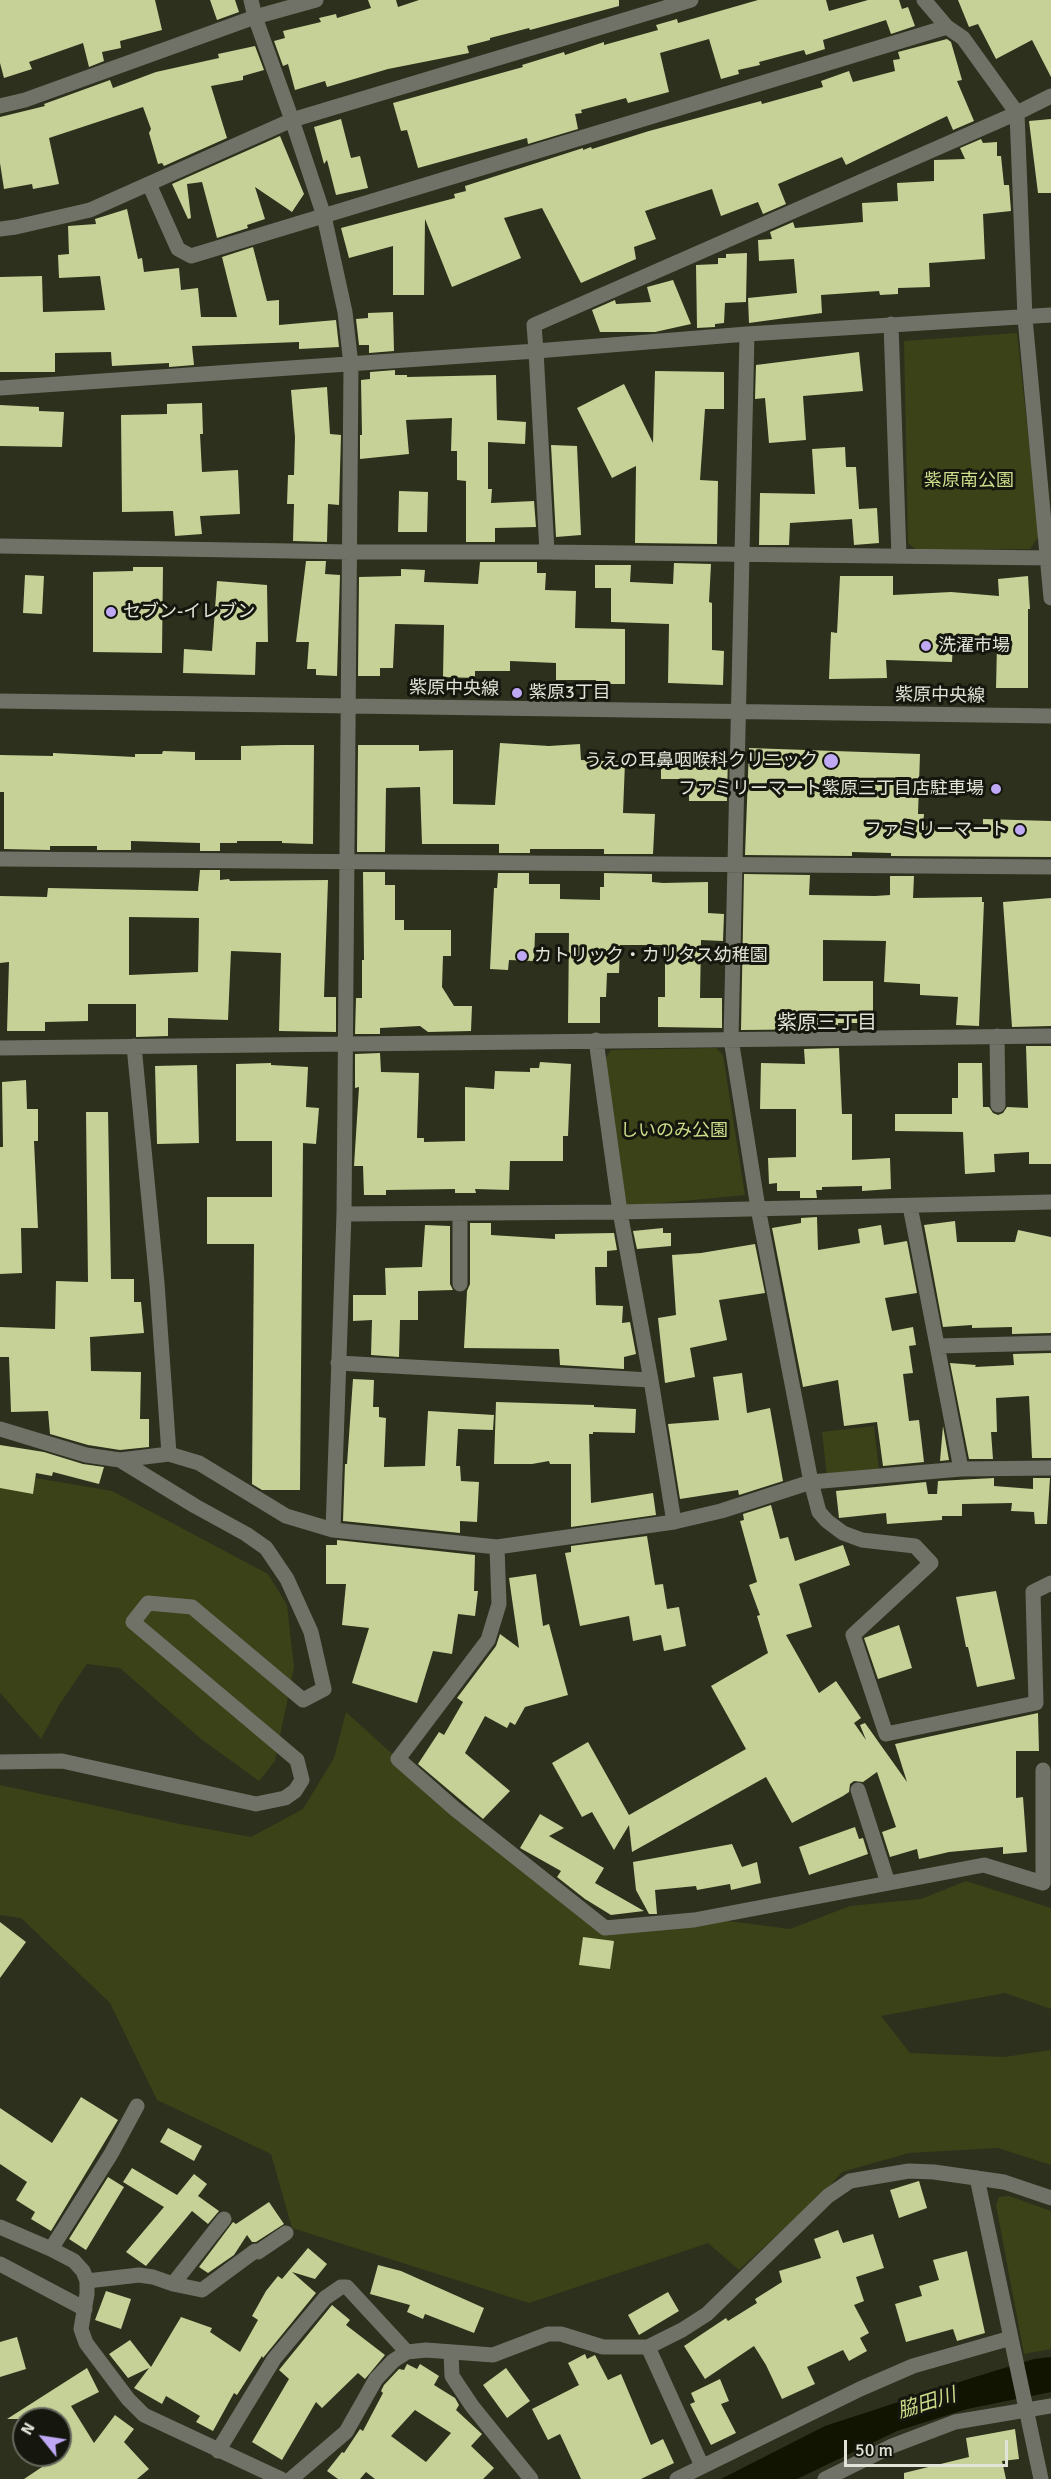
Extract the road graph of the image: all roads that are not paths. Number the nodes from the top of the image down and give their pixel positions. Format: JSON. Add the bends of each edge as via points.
{"nodes":[{"id":1,"x":251,"y":0,"type":"edge"},
{"id":2,"x":316,"y":0,"type":"edge"},
{"id":3,"x":691,"y":0,"type":"edge"},
{"id":4,"x":924,"y":0,"type":"edge"},
{"id":5,"x":255,"y":17,"type":"junction"},
{"id":6,"x":947,"y":27,"type":"junction"},
{"id":7,"x":1051,"y":96,"type":"edge"},
{"id":8,"x":0,"y":106,"type":"edge"},
{"id":9,"x":1017,"y":113,"type":"junction"},
{"id":10,"x":292,"y":120,"type":"junction"},
{"id":11,"x":149,"y":184,"type":"junction"},
{"id":12,"x":324,"y":216,"type":"junction"},
{"id":13,"x":0,"y":229,"type":"edge"},
{"id":14,"x":1051,"y":315,"type":"edge"},
{"id":15,"x":1025,"y":318,"type":"junction"},
{"id":16,"x":891,"y":324,"type":"junction"},
{"id":17,"x":747,"y":334,"type":"junction"},
{"id":18,"x":536,"y":351,"type":"junction"},
{"id":19,"x":351,"y":365,"type":"junction"},
{"id":20,"x":0,"y":388,"type":"edge"},
{"id":21,"x":0,"y":546,"type":"edge"},
{"id":22,"x":350,"y":552,"type":"junction"},
{"id":23,"x":547,"y":552,"type":"junction"},
{"id":24,"x":742,"y":555,"type":"junction"},
{"id":25,"x":899,"y":556,"type":"junction"},
{"id":26,"x":1049,"y":558,"type":"edge"},
{"id":27,"x":1051,"y":598,"type":"edge"},
{"id":28,"x":0,"y":701,"type":"edge"},
{"id":29,"x":349,"y":707,"type":"junction"},
{"id":30,"x":738,"y":712,"type":"junction"},
{"id":31,"x":1051,"y":717,"type":"edge"},
{"id":32,"x":0,"y":860,"type":"edge"},
{"id":33,"x":346,"y":861,"type":"junction"},
{"id":34,"x":736,"y":864,"type":"junction"},
{"id":35,"x":1051,"y":867,"type":"edge"},
{"id":36,"x":997,"y":1036,"type":"junction"},
{"id":37,"x":1051,"y":1036,"type":"edge"},
{"id":38,"x":731,"y":1039,"type":"junction"},
{"id":39,"x":596,"y":1040,"type":"junction"},
{"id":40,"x":344,"y":1042,"type":"junction"},
{"id":41,"x":134,"y":1046,"type":"junction"},
{"id":42,"x":0,"y":1048,"type":"edge"},
{"id":43,"x":998,"y":1105,"type":"dead end"},
{"id":44,"x":1051,"y":1202,"type":"edge"},
{"id":45,"x":910,"y":1206,"type":"junction"},
{"id":46,"x":758,"y":1208,"type":"junction"},
{"id":47,"x":620,"y":1212,"type":"junction"},
{"id":48,"x":460,"y":1213,"type":"junction"},
{"id":49,"x":344,"y":1214,"type":"junction"},
{"id":50,"x":460,"y":1284,"type":"dead end"},
{"id":51,"x":1051,"y":1342,"type":"edge"},
{"id":52,"x":938,"y":1346,"type":"junction"},
{"id":53,"x":338,"y":1363,"type":"junction"},
{"id":54,"x":651,"y":1380,"type":"junction"},
{"id":55,"x":0,"y":1429,"type":"edge"},
{"id":56,"x":169,"y":1454,"type":"junction"},
{"id":57,"x":120,"y":1460,"type":"junction"},
{"id":58,"x":1051,"y":1468,"type":"edge"},
{"id":59,"x":961,"y":1469,"type":"junction"},
{"id":60,"x":811,"y":1482,"type":"junction"},
{"id":61,"x":674,"y":1522,"type":"junction"},
{"id":62,"x":333,"y":1530,"type":"junction"},
{"id":63,"x":497,"y":1546,"type":"junction"},
{"id":64,"x":1051,"y":1583,"type":"edge"},
{"id":65,"x":0,"y":1762,"type":"edge"},
{"id":66,"x":1043,"y":1770,"type":"dead end"},
{"id":67,"x":858,"y":1790,"type":"dead end"},
{"id":68,"x":888,"y":1883,"type":"junction"},
{"id":69,"x":137,"y":2106,"type":"dead end"},
{"id":70,"x":977,"y":2178,"type":"junction"},
{"id":71,"x":1051,"y":2199,"type":"edge"},
{"id":72,"x":224,"y":2219,"type":"dead end"},
{"id":73,"x":0,"y":2227,"type":"edge"},
{"id":74,"x":286,"y":2233,"type":"dead end"},
{"id":75,"x":51,"y":2249,"type":"junction"},
{"id":76,"x":0,"y":2264,"type":"edge"},
{"id":77,"x":87,"y":2281,"type":"junction"},
{"id":78,"x":173,"y":2284,"type":"junction"},
{"id":79,"x":84,"y":2309,"type":"junction"},
{"id":80,"x":1012,"y":2343,"type":"junction"},
{"id":81,"x":648,"y":2347,"type":"junction"},
{"id":82,"x":407,"y":2352,"type":"junction"},
{"id":83,"x":451,"y":2352,"type":"junction"},
{"id":84,"x":1026,"y":2406,"type":"junction"},
{"id":85,"x":1051,"y":2406,"type":"edge"},
{"id":86,"x":218,"y":2451,"type":"junction"},
{"id":87,"x":702,"y":2466,"type":"junction"},
{"id":88,"x":280,"y":2479,"type":"edge"},
{"id":89,"x":291,"y":2479,"type":"edge"},
{"id":90,"x":531,"y":2479,"type":"edge"},
{"id":91,"x":677,"y":2479,"type":"edge"},
{"id":92,"x":825,"y":2479,"type":"edge"},
{"id":93,"x":1041,"y":2479,"type":"edge"}],
"edges":[{"from":1,"to":5,"type":"street"},
{"from":2,"to":5,"type":"street"},
{"from":3,"to":10,"type":"street"},
{"from":4,"to":6,"type":"street"},
{"from":5,"to":8,"type":"street"},
{"from":5,"to":10,"type":"street"},
{"from":6,"to":9,"type":"street","via":[[963,38]]},
{"from":6,"to":12,"type":"street"},
{"from":7,"to":9,"type":"street"},
{"from":9,"to":15,"type":"street"},
{"from":9,"to":18,"type":"street","via":[[534,325]]},
{"from":10,"to":11,"type":"street"},
{"from":10,"to":12,"type":"street"},
{"from":11,"to":12,"type":"street","via":[[178,249],[191,255]]},
{"from":11,"to":13,"type":"street","via":[[90,210]]},
{"from":12,"to":19,"type":"street","via":[[345,312]]},
{"from":14,"to":15,"type":"street"},
{"from":15,"to":16,"type":"street"},
{"from":15,"to":26,"type":"street"},
{"from":16,"to":17,"type":"street"},
{"from":16,"to":25,"type":"street"},
{"from":17,"to":18,"type":"street"},
{"from":17,"to":24,"type":"street"},
{"from":18,"to":19,"type":"street"},
{"from":18,"to":23,"type":"street"},
{"from":19,"to":20,"type":"street"},
{"from":19,"to":22,"type":"street"},
{"from":21,"to":22,"type":"street"},
{"from":22,"to":23,"type":"street"},
{"from":22,"to":29,"type":"street"},
{"from":23,"to":24,"type":"street"},
{"from":24,"to":25,"type":"street"},
{"from":24,"to":30,"type":"street"},
{"from":25,"to":26,"type":"street"},
{"from":26,"to":27,"type":"street"},
{"from":28,"to":29,"type":"street","name":"紫原中央線"},
{"from":29,"to":30,"type":"street","name":"紫原中央線"},
{"from":29,"to":33,"type":"street"},
{"from":30,"to":31,"type":"street","name":"紫原中央線"},
{"from":30,"to":34,"type":"street"},
{"from":32,"to":33,"type":"street"},
{"from":33,"to":34,"type":"street"},
{"from":33,"to":40,"type":"street"},
{"from":34,"to":35,"type":"street"},
{"from":34,"to":38,"type":"street"},
{"from":36,"to":37,"type":"street"},
{"from":36,"to":38,"type":"street"},
{"from":36,"to":43,"type":"street"},
{"from":38,"to":39,"type":"street"},
{"from":38,"to":46,"type":"street"},
{"from":39,"to":40,"type":"street"},
{"from":39,"to":47,"type":"street"},
{"from":40,"to":41,"type":"street"},
{"from":40,"to":49,"type":"street"},
{"from":41,"to":42,"type":"street"},
{"from":41,"to":56,"type":"street"},
{"from":44,"to":45,"type":"street"},
{"from":45,"to":46,"type":"street"},
{"from":45,"to":52,"type":"street"},
{"from":46,"to":47,"type":"street"},
{"from":46,"to":60,"type":"street"},
{"from":47,"to":48,"type":"street"},
{"from":47,"to":54,"type":"street"},
{"from":48,"to":49,"type":"street"},
{"from":48,"to":50,"type":"street"},
{"from":49,"to":53,"type":"street"},
{"from":51,"to":52,"type":"street"},
{"from":52,"to":59,"type":"street"},
{"from":53,"to":54,"type":"street"},
{"from":53,"to":62,"type":"street"},
{"from":54,"to":61,"type":"street"},
{"from":55,"to":57,"type":"street","via":[[86,1455]]},
{"from":56,"to":57,"type":"street"},
{"from":56,"to":62,"type":"street","via":[[199,1463],[286,1516]]},
{"from":57,"to":65,"type":"street","via":[[266,1548],[287,1579],[311,1632],[324,1689],[303,1700],[192,1607],[148,1603],[133,1622],[297,1760],[302,1780],[285,1797],[256,1804],[62,1761]]},
{"from":58,"to":59,"type":"street"},
{"from":59,"to":60,"type":"street"},
{"from":60,"to":61,"type":"street"},
{"from":60,"to":64,"type":"street","via":[[819,1512],[843,1533],[862,1540],[915,1546],[931,1563],[854,1635],[886,1734],[1036,1703],[1033,1592]]},
{"from":61,"to":63,"type":"street"},
{"from":62,"to":63,"type":"street"},
{"from":63,"to":68,"type":"street","via":[[499,1604],[488,1640],[398,1759],[455,1809],[605,1928],[694,1920]]},
{"from":66,"to":68,"type":"street","via":[[1043,1884],[984,1865]]},
{"from":67,"to":68,"type":"street"},
{"from":69,"to":75,"type":"street"},
{"from":70,"to":71,"type":"street","via":[[1004,2182]]},
{"from":70,"to":80,"type":"street"},
{"from":70,"to":81,"type":"street","via":[[909,2171],[850,2181],[828,2196],[707,2314]]},
{"from":72,"to":78,"type":"street"},
{"from":73,"to":75,"type":"street"},
{"from":74,"to":78,"type":"street","via":[[202,2290]]},
{"from":75,"to":77,"type":"street","via":[[74,2261]]},
{"from":76,"to":79,"type":"street"},
{"from":77,"to":78,"type":"street","via":[[139,2275]]},
{"from":77,"to":79,"type":"street"},
{"from":79,"to":86,"type":"street","via":[[81,2330],[86,2343],[128,2399],[144,2415]]},
{"from":80,"to":84,"type":"street"},
{"from":80,"to":87,"type":"street","via":[[913,2366]]},
{"from":81,"to":83,"type":"street","via":[[603,2347],[548,2334],[493,2355]]},
{"from":81,"to":87,"type":"street"},
{"from":82,"to":83,"type":"street"},
{"from":82,"to":86,"type":"street","via":[[347,2287],[341,2287],[325,2298],[274,2360]]},
{"from":82,"to":89,"type":"street","via":[[376,2379],[346,2432]]},
{"from":83,"to":90,"type":"street","via":[[452,2376]]},
{"from":84,"to":85,"type":"street"},
{"from":84,"to":92,"type":"street","via":[[955,2422],[892,2446]]},
{"from":84,"to":93,"type":"street"},
{"from":86,"to":88,"type":"street"},
{"from":87,"to":91,"type":"street"}]}
